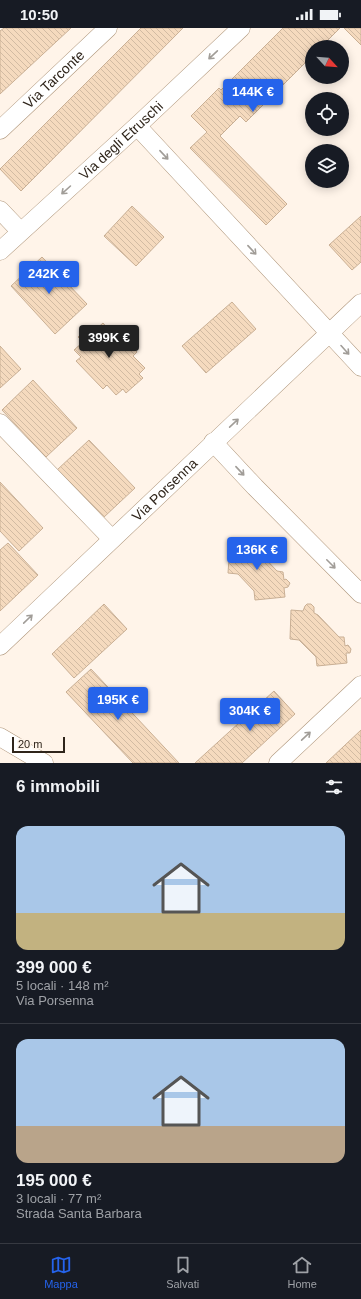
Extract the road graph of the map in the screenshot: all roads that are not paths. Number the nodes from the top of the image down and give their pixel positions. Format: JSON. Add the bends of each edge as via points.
{"nodes":[{"id":1,"x":108,"y":28,"type":"edge"},
{"id":2,"x":241,"y":28,"type":"edge"},
{"id":3,"x":137,"y":126,"type":"junction"},
{"id":4,"x":0,"y":130,"type":"edge"},
{"id":5,"x":0,"y":210,"type":"edge"},
{"id":6,"x":20,"y":231,"type":"junction"},
{"id":7,"x":0,"y":251,"type":"edge"},
{"id":8,"x":361,"y":303,"type":"edge"},
{"id":9,"x":329,"y":333,"type":"junction"},
{"id":10,"x":361,"y":368,"type":"edge"},
{"id":11,"x":0,"y":423,"type":"edge"},
{"id":12,"x":213,"y":442,"type":"junction"},
{"id":13,"x":112,"y":540,"type":"junction"},
{"id":14,"x":361,"y":594,"type":"edge"},
{"id":15,"x":0,"y":646,"type":"edge"},
{"id":16,"x":361,"y":685,"type":"edge"},
{"id":17,"x":0,"y":737,"type":"edge"},
{"id":18,"x":44,"y":763,"type":"edge"},
{"id":19,"x":278,"y":763,"type":"edge"}],
"edges":[{"from":1,"to":4,"type":"street","name":"Via Tarconte"},
{"from":2,"to":3,"type":"street","name":"Via degli Etruschi","one_way":true},
{"from":3,"to":6,"type":"street","name":"Via degli Etruschi","one_way":true},
{"from":3,"to":9,"type":"street","one_way":true},
{"from":5,"to":6,"type":"street"},
{"from":6,"to":7,"type":"street","name":"Via degli Etruschi"},
{"from":8,"to":9,"type":"street","name":"Via Porsenna"},
{"from":9,"to":10,"type":"street","one_way":true},
{"from":12,"to":9,"type":"street","name":"Via Porsenna","one_way":true},
{"from":11,"to":13,"type":"street"},
{"from":12,"to":13,"type":"street","name":"Via Porsenna"},
{"from":12,"to":14,"type":"street","one_way":true},
{"from":15,"to":13,"type":"street","name":"Via Porsenna","one_way":true},
{"from":19,"to":16,"type":"street","one_way":true},
{"from":17,"to":18,"type":"street"}]}
